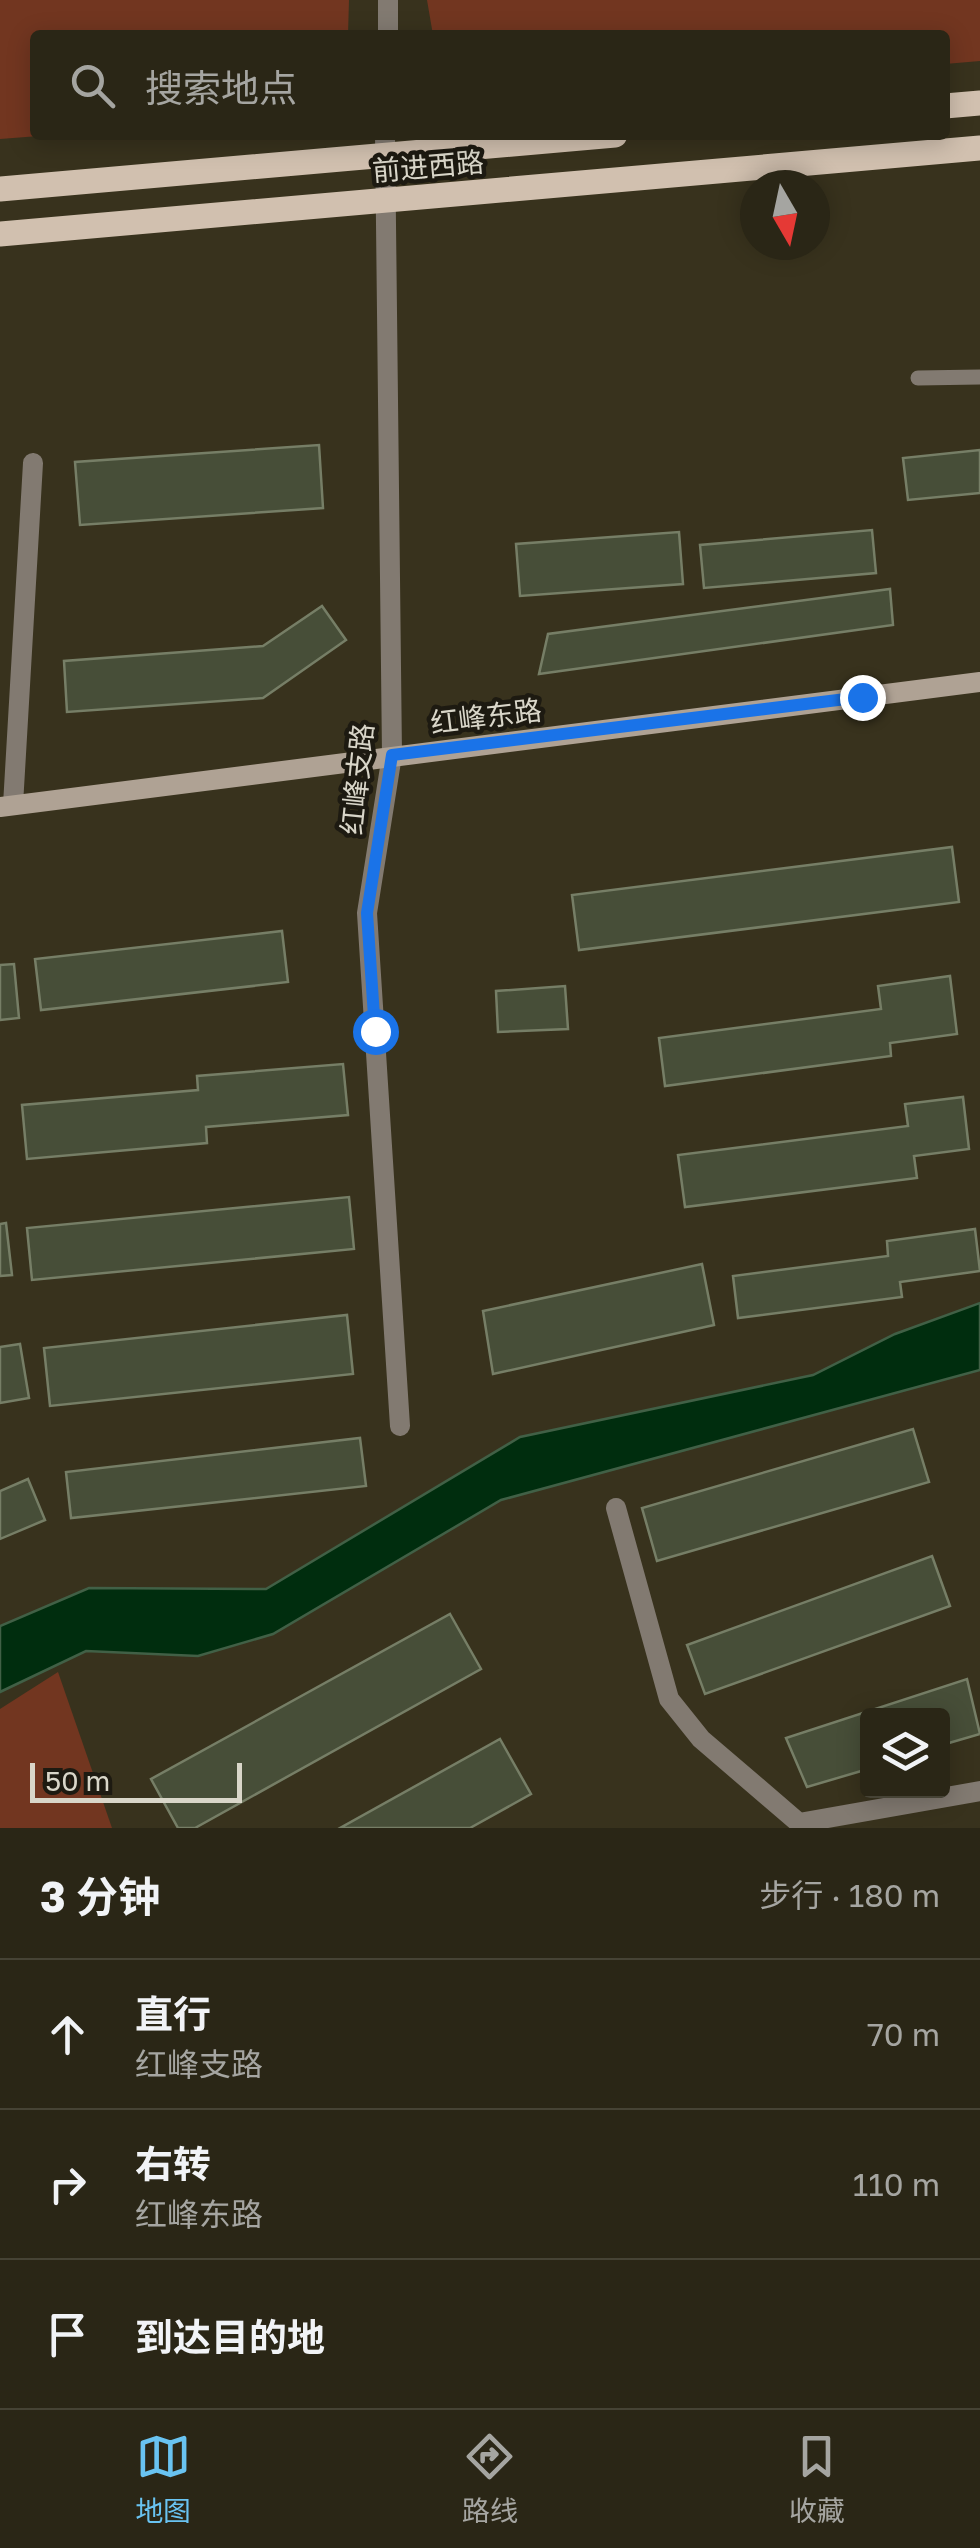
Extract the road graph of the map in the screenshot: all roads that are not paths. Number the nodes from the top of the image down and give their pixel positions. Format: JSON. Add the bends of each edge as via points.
{"nodes":[{"id":1,"x":388,"y":0,"type":"edge"},
{"id":2,"x":388,"y":30,"type":"edge"},
{"id":3,"x":980,"y":103,"type":"edge"},
{"id":4,"x":950,"y":106,"type":"edge"},
{"id":5,"x":500,"y":140,"type":"edge"},
{"id":6,"x":385,"y":145,"type":"edge"},
{"id":7,"x":980,"y":148,"type":"edge"},
{"id":8,"x":0,"y":189,"type":"edge"},
{"id":9,"x":389,"y":200,"type":"junction"},
{"id":10,"x":0,"y":234,"type":"edge"},
{"id":11,"x":980,"y":377,"type":"edge"},
{"id":12,"x":918,"y":378,"type":"dead end"},
{"id":13,"x":34,"y":463,"type":"dead end"},
{"id":14,"x":980,"y":682,"type":"edge"},
{"id":15,"x":392,"y":755,"type":"junction"},
{"id":16,"x":6,"y":806,"type":"edge"},
{"id":17,"x":400,"y":1426,"type":"dead end"},
{"id":18,"x":616,"y":1508,"type":"dead end"},
{"id":19,"x":980,"y":1790,"type":"edge"}],
"edges":[{"from":1,"to":2,"type":"street"},
{"from":3,"to":4,"type":"main road"},
{"from":5,"to":6,"type":"main road","name":"前进西路"},
{"from":6,"to":8,"type":"main road","name":"前进西路"},
{"from":6,"to":9,"type":"street","name":"红峰支路"},
{"from":7,"to":9,"type":"main road","name":"前进西路"},
{"from":9,"to":10,"type":"main road","name":"前进西路"},
{"from":9,"to":15,"type":"street","name":"红峰支路"},
{"from":11,"to":12,"type":"lane"},
{"from":13,"to":16,"type":"street"},
{"from":14,"to":15,"type":"street","name":"红峰东路"},
{"from":15,"to":16,"type":"street","name":"红峰东路"},
{"from":15,"to":17,"type":"street","name":"红峰支路","via":[[367,913]]},
{"from":18,"to":19,"type":"street","via":[[669,1699],[700,1738],[799,1823]]}]}
